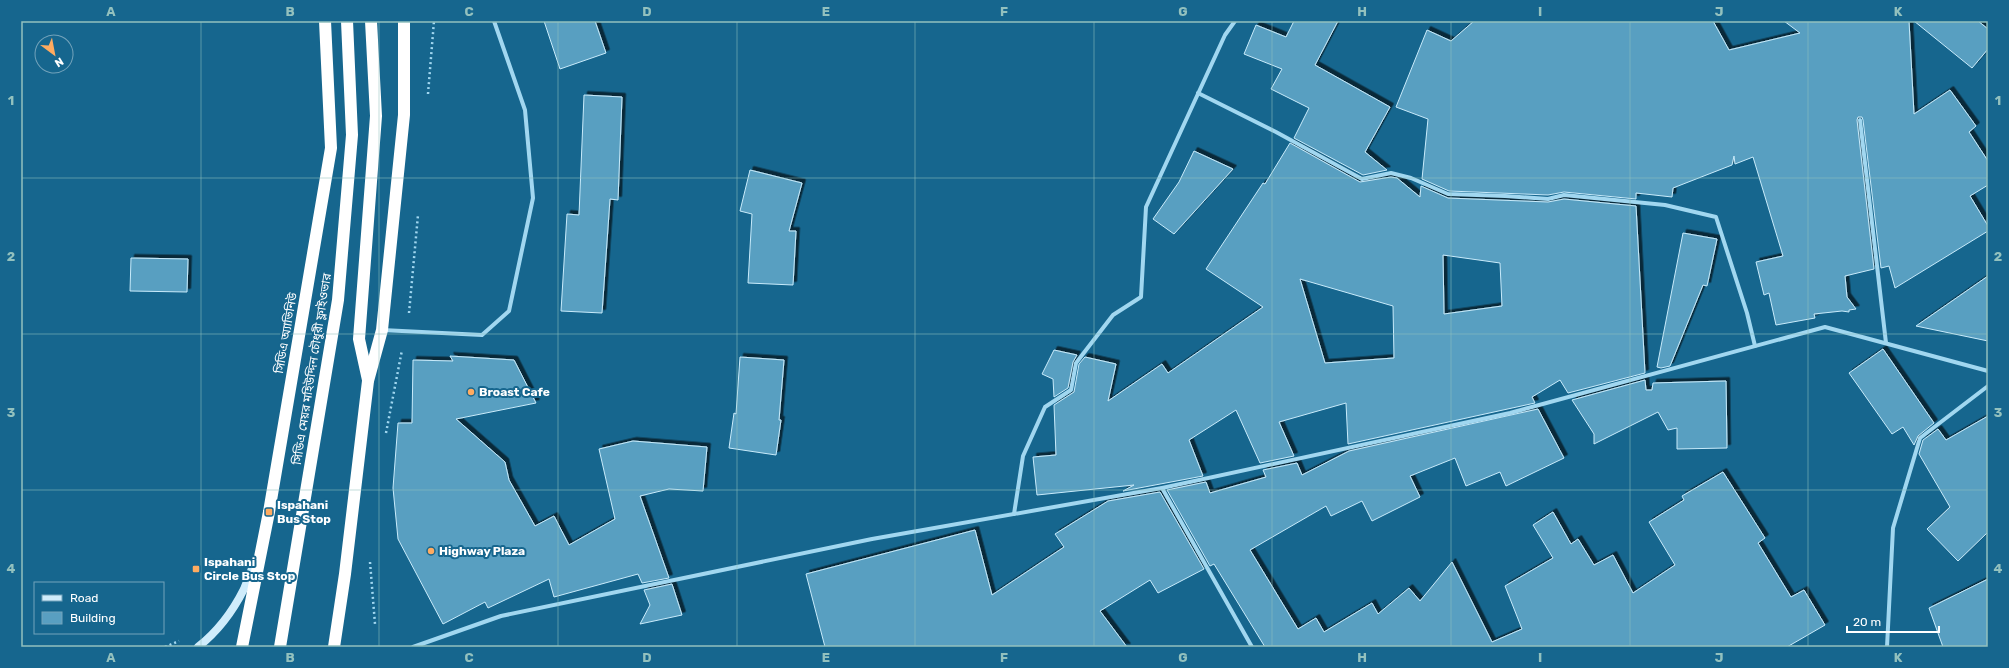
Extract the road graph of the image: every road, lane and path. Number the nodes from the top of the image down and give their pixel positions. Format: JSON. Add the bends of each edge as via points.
{"nodes":[{"id":1,"x":325,"y":21,"type":"edge"},
{"id":2,"x":347,"y":21,"type":"edge"},
{"id":3,"x":371,"y":21,"type":"edge"},
{"id":4,"x":404,"y":21,"type":"edge"},
{"id":5,"x":494,"y":21,"type":"edge"},
{"id":6,"x":1235,"y":21,"type":"edge"},
{"id":7,"x":1198,"y":93,"type":"junction"},
{"id":8,"x":1860,"y":120,"type":"dead end"},
{"id":9,"x":382,"y":330,"type":"junction"},
{"id":10,"x":1886,"y":343,"type":"junction"},
{"id":11,"x":1755,"y":346,"type":"junction"},
{"id":12,"x":1988,"y":371,"type":"edge"},
{"id":13,"x":368,"y":382,"type":"junction"},
{"id":14,"x":1988,"y":386,"type":"edge"},
{"id":15,"x":1162,"y":488,"type":"junction"},
{"id":16,"x":1014,"y":514,"type":"junction"},
{"id":17,"x":263,"y":545,"type":"junction"},
{"id":18,"x":198,"y":647,"type":"edge"},
{"id":19,"x":242,"y":647,"type":"edge"},
{"id":20,"x":280,"y":647,"type":"edge"},
{"id":21,"x":334,"y":647,"type":"edge"},
{"id":22,"x":413,"y":647,"type":"edge"},
{"id":23,"x":1252,"y":647,"type":"edge"},
{"id":24,"x":1887,"y":647,"type":"edge"}],
"edges":[{"from":1,"to":17,"type":"highway","name":"সিডিএ অ্যাভিনিউ","via":[[331,148]]},
{"from":2,"to":20,"type":"highway","name":"সিডিএ মেয়র মহিউদ্দিন চৌধুরী ফ্লাইওভার","via":[[352,135],[338,300]]},
{"from":3,"to":13,"type":"highway","via":[[376,116],[359,339]]},
{"from":4,"to":9,"type":"highway","via":[[404,115]]},
{"from":5,"to":9,"type":"street","via":[[525,110],[533,198],[509,311],[482,335]]},
{"from":6,"to":7,"type":"street","via":[[1225,36]]},
{"from":7,"to":11,"type":"street","via":[[1362,179],[1391,173],[1411,178],[1448,194],[1548,199],[1564,195],[1666,205],[1716,217]]},
{"from":7,"to":16,"type":"street","via":[[1146,208],[1141,297],[1114,315],[1076,363],[1071,390],[1046,407],[1022,456]]},
{"from":8,"to":10,"type":"street"},
{"from":9,"to":13,"type":"highway"},
{"from":10,"to":11,"type":"street","via":[[1825,326]]},
{"from":10,"to":12,"type":"street"},
{"from":11,"to":15,"type":"street","via":[[1510,413]]},
{"from":13,"to":21,"type":"highway"},
{"from":14,"to":24,"type":"street","via":[[1920,438],[1893,528]]},
{"from":15,"to":16,"type":"street"},
{"from":15,"to":23,"type":"street"},
{"from":16,"to":22,"type":"street","via":[[872,539],[501,616]]},
{"from":17,"to":18,"type":"main road","via":[[244,589],[231,611],[213,636]]},
{"from":17,"to":19,"type":"highway","name":"সিডিএ অ্যাভিনিউ"}]}
